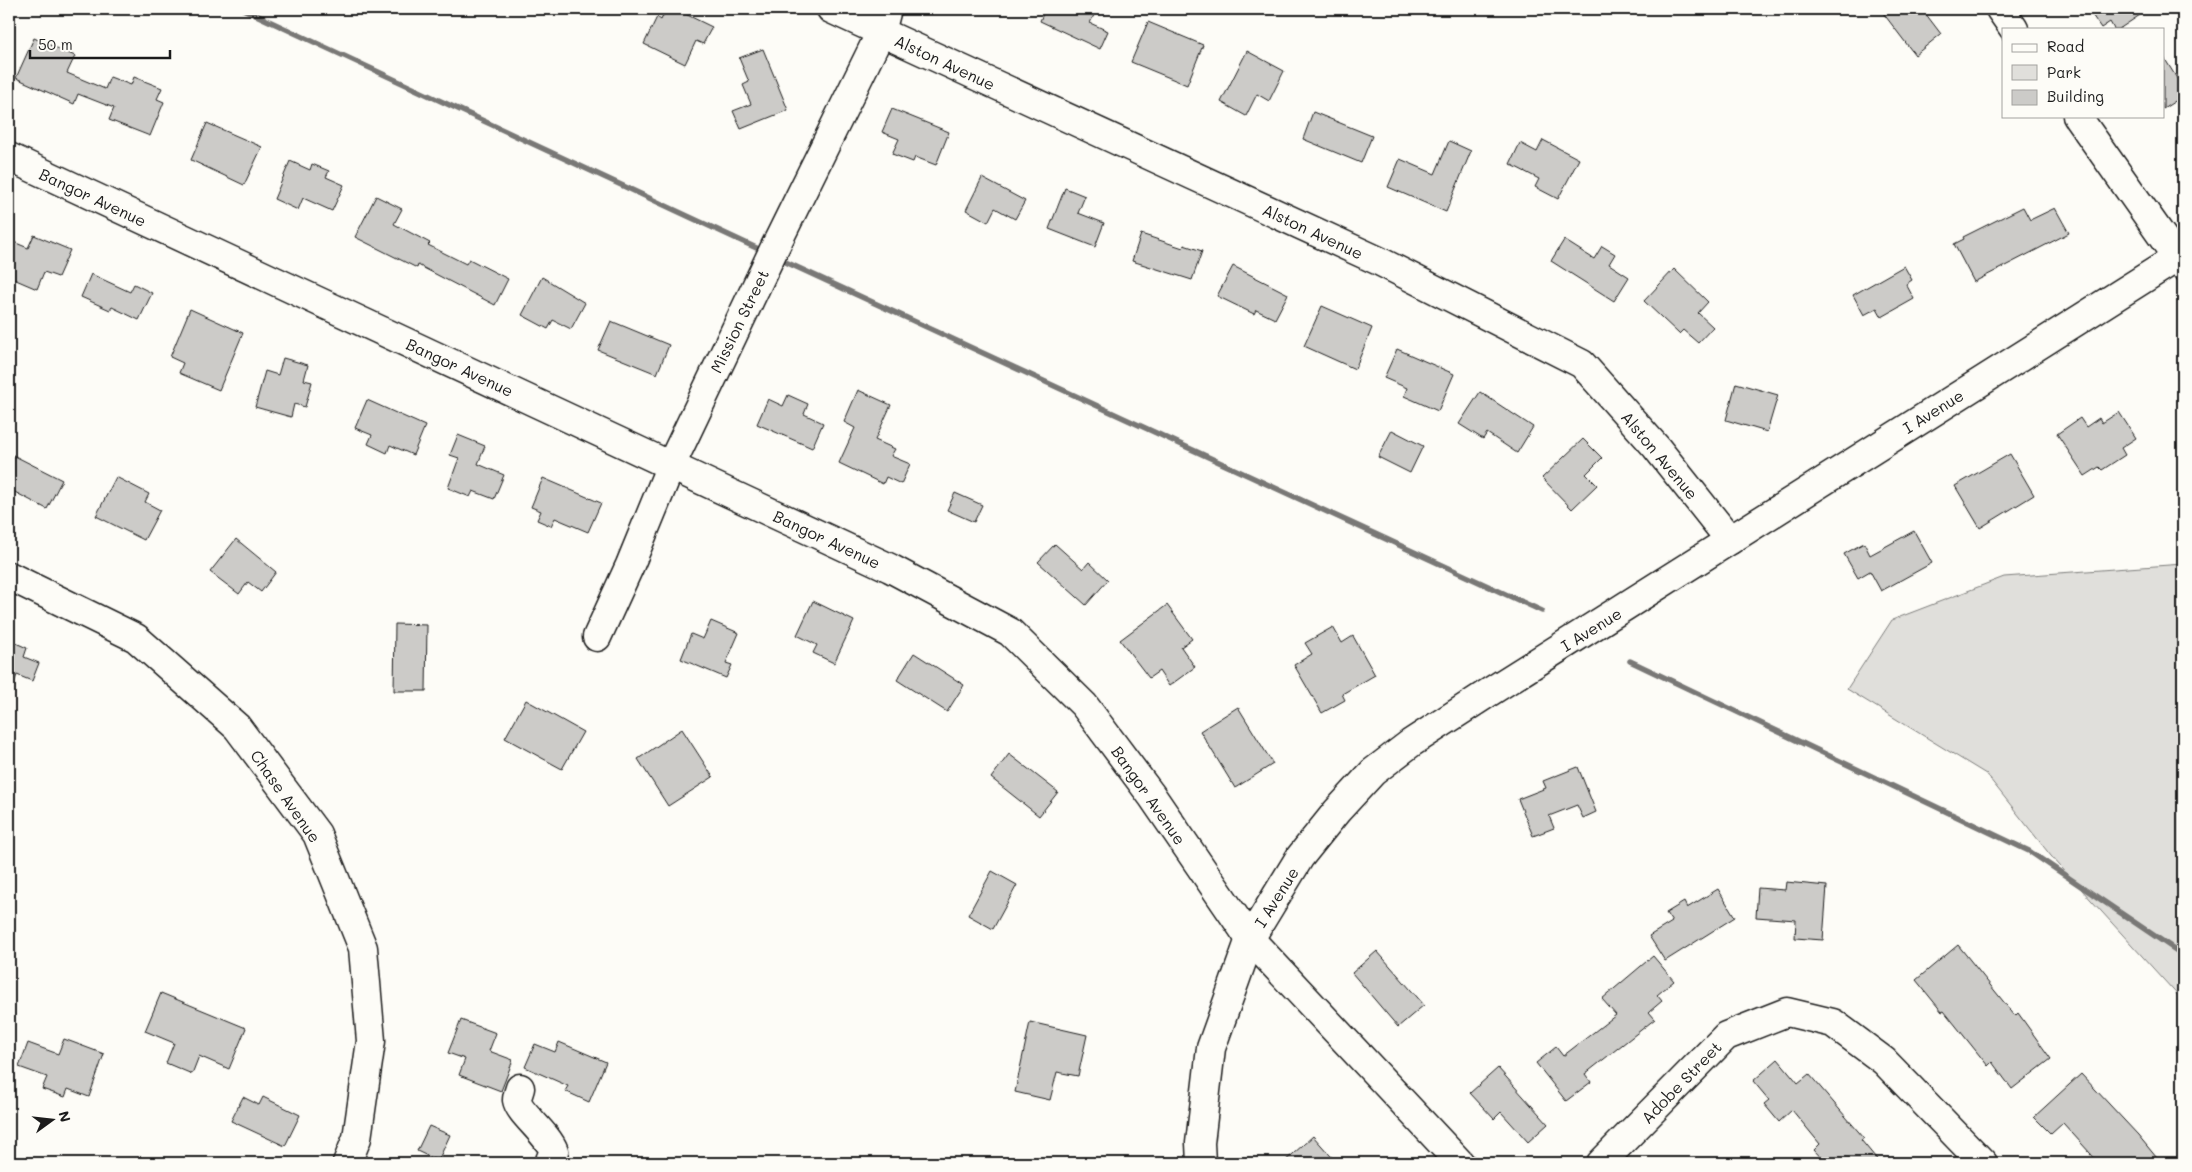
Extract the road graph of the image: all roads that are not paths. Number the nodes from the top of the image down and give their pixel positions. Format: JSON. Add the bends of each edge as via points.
{"nodes":[{"id":1,"x":831,"y":9,"type":"edge"},
{"id":2,"x":2000,"y":9,"type":"edge"},
{"id":3,"x":884,"y":21,"type":"edge"},
{"id":4,"x":2013,"y":28,"type":"edge"},
{"id":5,"x":2077,"y":118,"type":"edge"},
{"id":6,"x":9,"y":157,"type":"edge"},
{"id":7,"x":2181,"y":259,"type":"edge"},
{"id":8,"x":671,"y":465,"type":"junction"},
{"id":9,"x":1730,"y":540,"type":"junction"},
{"id":10,"x":9,"y":576,"type":"edge"},
{"id":11,"x":597,"y":637,"type":"dead end"},
{"id":12,"x":1250,"y":939,"type":"junction"},
{"id":13,"x":520,"y":1088,"type":"dead end"},
{"id":14,"x":347,"y":1163,"type":"edge"},
{"id":15,"x":549,"y":1163,"type":"edge"},
{"id":16,"x":1201,"y":1163,"type":"edge"},
{"id":17,"x":1460,"y":1163,"type":"edge"},
{"id":18,"x":1601,"y":1163,"type":"edge"},
{"id":19,"x":1983,"y":1163,"type":"edge"}],
"edges":[{"from":1,"to":3,"type":"street","name":"Alston Avenue"},
{"from":2,"to":4,"type":"street"},
{"from":3,"to":8,"type":"street","name":"Mission Street"},
{"from":3,"to":9,"type":"street","name":"Alston Avenue","via":[[1582,364],[1656,447]]},
{"from":5,"to":7,"type":"street"},
{"from":6,"to":8,"type":"street","name":"Bangor Avenue"},
{"from":7,"to":9,"type":"street","name":"I Avenue"},
{"from":8,"to":11,"type":"street","name":"Mission Street"},
{"from":8,"to":12,"type":"street","name":"Bangor Avenue","via":[[890,568],[1010,632],[1084,705],[1152,796]]},
{"from":9,"to":12,"type":"street","name":"I Avenue","via":[[1411,743],[1373,772],[1336,811],[1300,857]]},
{"from":10,"to":14,"type":"street","name":"Chase Avenue","via":[[136,638],[237,727],[317,834],[363,948],[364,958],[371,1040],[357,1138]]},
{"from":12,"to":16,"type":"street","name":"I Avenue","via":[[1211,1048]]},
{"from":12,"to":17,"type":"street","name":"Bangor Avenue"},
{"from":13,"to":15,"type":"street","via":[[516,1098],[520,1110],[551,1142],[554,1151]]},
{"from":18,"to":19,"type":"street","name":"Adobe Street","via":[[1726,1036],[1787,1012],[1833,1023],[1884,1061]]}]}
